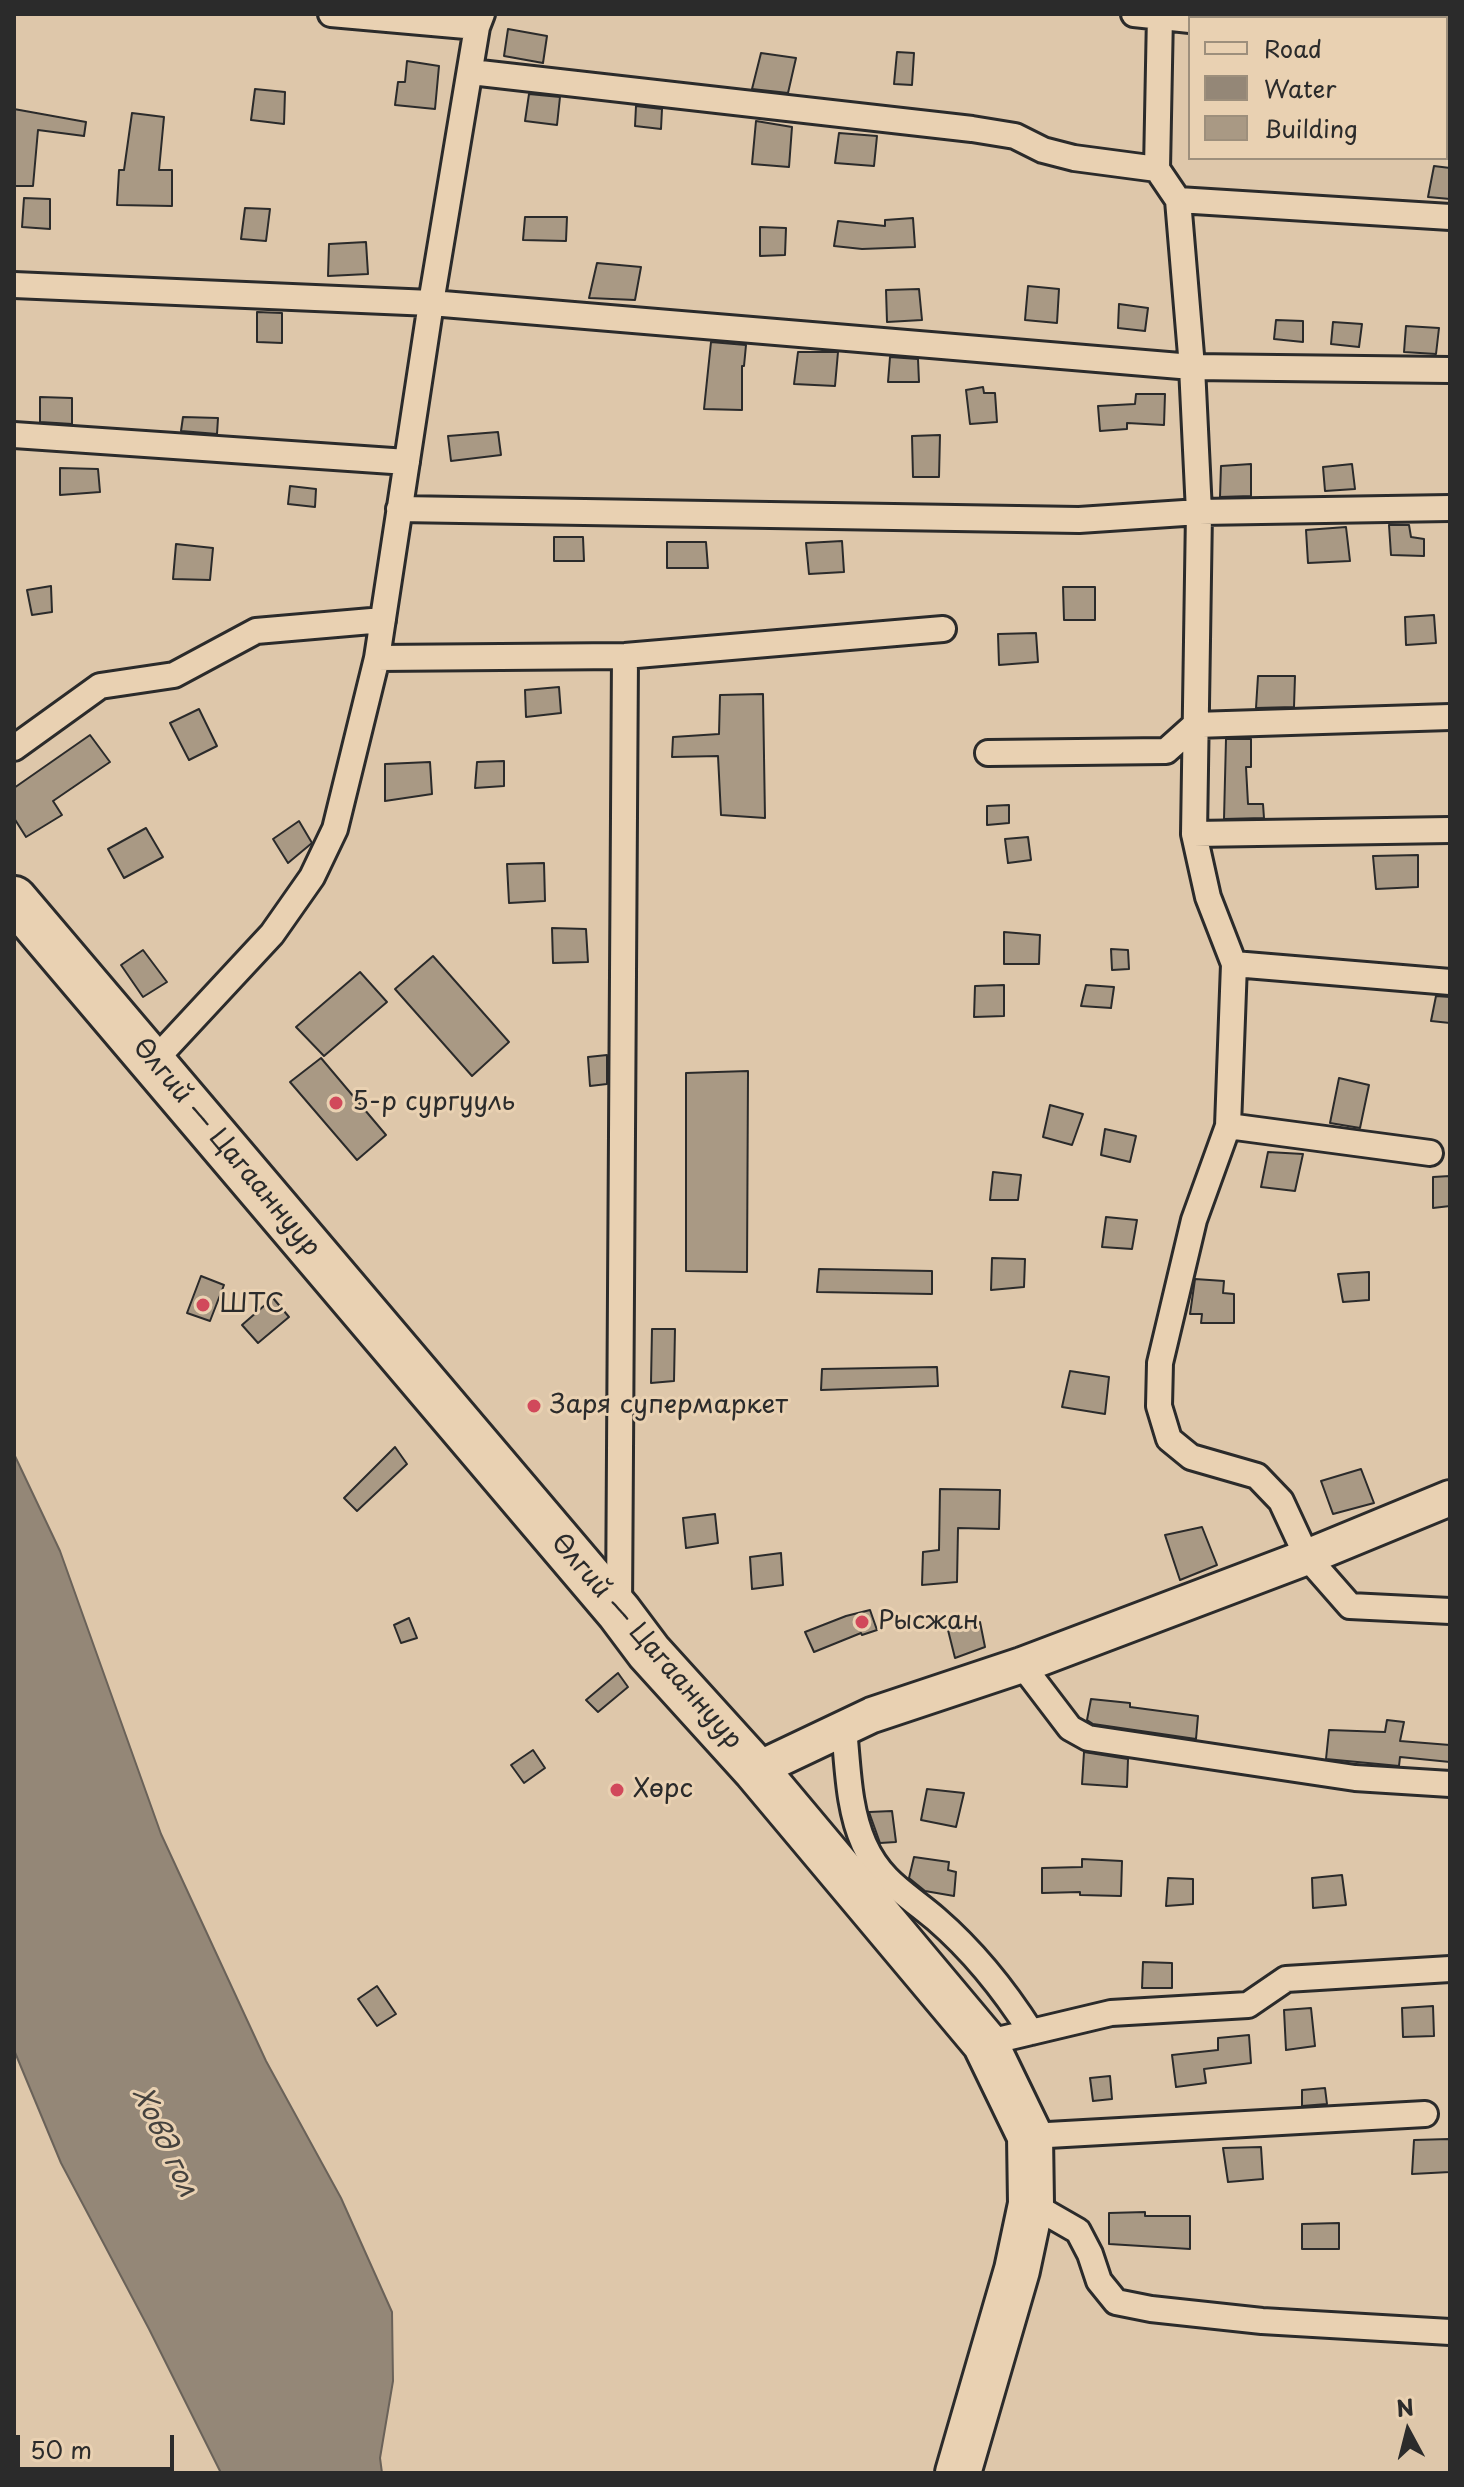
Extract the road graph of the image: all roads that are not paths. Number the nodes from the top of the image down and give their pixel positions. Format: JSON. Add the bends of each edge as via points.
{"nodes":[{"id":1,"x":331,"y":14,"type":"edge"},
{"id":2,"x":1134,"y":14,"type":"edge"},
{"id":3,"x":1160,"y":16,"type":"edge"},
{"id":4,"x":1188,"y":20,"type":"edge"},
{"id":5,"x":480,"y":21,"type":"edge"},
{"id":6,"x":471,"y":72,"type":"junction"},
{"id":7,"x":1157,"y":169,"type":"junction"},
{"id":8,"x":1178,"y":200,"type":"junction"},
{"id":9,"x":1450,"y":217,"type":"edge"},
{"id":10,"x":14,"y":285,"type":"edge"},
{"id":11,"x":431,"y":303,"type":"junction"},
{"id":12,"x":1192,"y":367,"type":"junction"},
{"id":13,"x":1450,"y":370,"type":"edge"},
{"id":14,"x":14,"y":435,"type":"edge"},
{"id":15,"x":407,"y":462,"type":"junction"},
{"id":16,"x":1450,"y":508,"type":"edge"},
{"id":17,"x":399,"y":509,"type":"junction"},
{"id":18,"x":1199,"y":512,"type":"junction"},
{"id":19,"x":383,"y":620,"type":"junction"},
{"id":20,"x":943,"y":629,"type":"dead end"},
{"id":21,"x":625,"y":656,"type":"junction"},
{"id":22,"x":377,"y":658,"type":"junction"},
{"id":23,"x":1450,"y":717,"type":"edge"},
{"id":24,"x":1195,"y":725,"type":"junction"},
{"id":25,"x":14,"y":748,"type":"edge"},
{"id":26,"x":988,"y":753,"type":"dead end"},
{"id":27,"x":1450,"y":830,"type":"edge"},
{"id":28,"x":1194,"y":834,"type":"junction"},
{"id":29,"x":14,"y":899,"type":"edge"},
{"id":30,"x":1234,"y":964,"type":"junction"},
{"id":31,"x":1450,"y":982,"type":"edge"},
{"id":32,"x":153,"y":1062,"type":"junction"},
{"id":33,"x":1228,"y":1126,"type":"junction"},
{"id":34,"x":1430,"y":1153,"type":"dead end"},
{"id":35,"x":1450,"y":1498,"type":"edge"},
{"id":36,"x":1307,"y":1557,"type":"junction"},
{"id":37,"x":1450,"y":1611,"type":"edge"},
{"id":38,"x":619,"y":1612,"type":"junction"},
{"id":39,"x":1022,"y":1665,"type":"junction"},
{"id":40,"x":844,"y":1729,"type":"junction"},
{"id":41,"x":756,"y":1770,"type":"junction"},
{"id":42,"x":1450,"y":1784,"type":"edge"},
{"id":43,"x":1450,"y":1969,"type":"edge"},
{"id":44,"x":1031,"y":2032,"type":"junction"},
{"id":45,"x":985,"y":2043,"type":"junction"},
{"id":46,"x":1425,"y":2114,"type":"dead end"},
{"id":47,"x":1030,"y":2136,"type":"junction"},
{"id":48,"x":1031,"y":2204,"type":"junction"},
{"id":49,"x":1450,"y":2332,"type":"edge"},
{"id":50,"x":958,"y":2473,"type":"edge"}],
"edges":[{"from":1,"to":5,"type":"street"},
{"from":2,"to":3,"type":"street"},
{"from":3,"to":4,"type":"street"},
{"from":3,"to":7,"type":"street"},
{"from":5,"to":6,"type":"street"},
{"from":6,"to":7,"type":"street","via":[[972,129],[1015,136],[1074,158]]},
{"from":6,"to":11,"type":"street"},
{"from":7,"to":8,"type":"street"},
{"from":8,"to":9,"type":"street"},
{"from":8,"to":12,"type":"street"},
{"from":10,"to":11,"type":"street"},
{"from":11,"to":12,"type":"street"},
{"from":11,"to":15,"type":"street"},
{"from":12,"to":13,"type":"street"},
{"from":12,"to":18,"type":"street"},
{"from":14,"to":15,"type":"street"},
{"from":15,"to":17,"type":"street"},
{"from":16,"to":18,"type":"street"},
{"from":17,"to":18,"type":"street","via":[[1079,520]]},
{"from":17,"to":19,"type":"street"},
{"from":18,"to":24,"type":"street"},
{"from":19,"to":22,"type":"street"},
{"from":19,"to":25,"type":"street","via":[[256,631],[174,675],[100,686]]},
{"from":20,"to":21,"type":"street"},
{"from":21,"to":22,"type":"street"},
{"from":21,"to":38,"type":"street"},
{"from":22,"to":32,"type":"street","via":[[335,829],[312,877],[272,934]]},
{"from":23,"to":24,"type":"street"},
{"from":24,"to":26,"type":"street","via":[[1166,751]]},
{"from":24,"to":28,"type":"street"},
{"from":27,"to":28,"type":"street"},
{"from":28,"to":30,"type":"street","via":[[1208,897]]},
{"from":29,"to":32,"type":"highway","name":"Өлгий — Цагааннуур"},
{"from":30,"to":31,"type":"street"},
{"from":30,"to":33,"type":"street"},
{"from":32,"to":38,"type":"highway","name":"Өлгий — Цагааннуур"},
{"from":33,"to":34,"type":"street"},
{"from":33,"to":36,"type":"street","via":[[1190,1234],[1160,1363],[1159,1406],[1169,1439],[1191,1457],[1257,1476],[1281,1501]]},
{"from":35,"to":36,"type":"street"},
{"from":36,"to":37,"type":"street","via":[[1350,1606]]},
{"from":36,"to":39,"type":"street"},
{"from":38,"to":41,"type":"highway","name":"Өлгий — Цагааннуур"},
{"from":39,"to":40,"type":"street"},
{"from":39,"to":42,"type":"street","via":[[1070,1728],[1088,1738],[1355,1778]]},
{"from":40,"to":41,"type":"street"},
{"from":40,"to":44,"type":"street","via":[[852,1808],[875,1864],[976,1960]]},
{"from":41,"to":45,"type":"highway","name":"Өлгий — Цагааннуур"},
{"from":43,"to":44,"type":"street","via":[[1286,1979],[1248,2005],[1111,2013]]},
{"from":44,"to":45,"type":"street"},
{"from":45,"to":47,"type":"highway","name":"Өлгий — Цагааннуур"},
{"from":46,"to":47,"type":"street"},
{"from":47,"to":48,"type":"highway","name":"Өлгий — Цагааннуур"},
{"from":48,"to":49,"type":"street","via":[[1078,2231],[1099,2281],[1116,2302],[1262,2321]]},
{"from":48,"to":50,"type":"highway","name":"Өлгий — Цагааннуур"}]}
